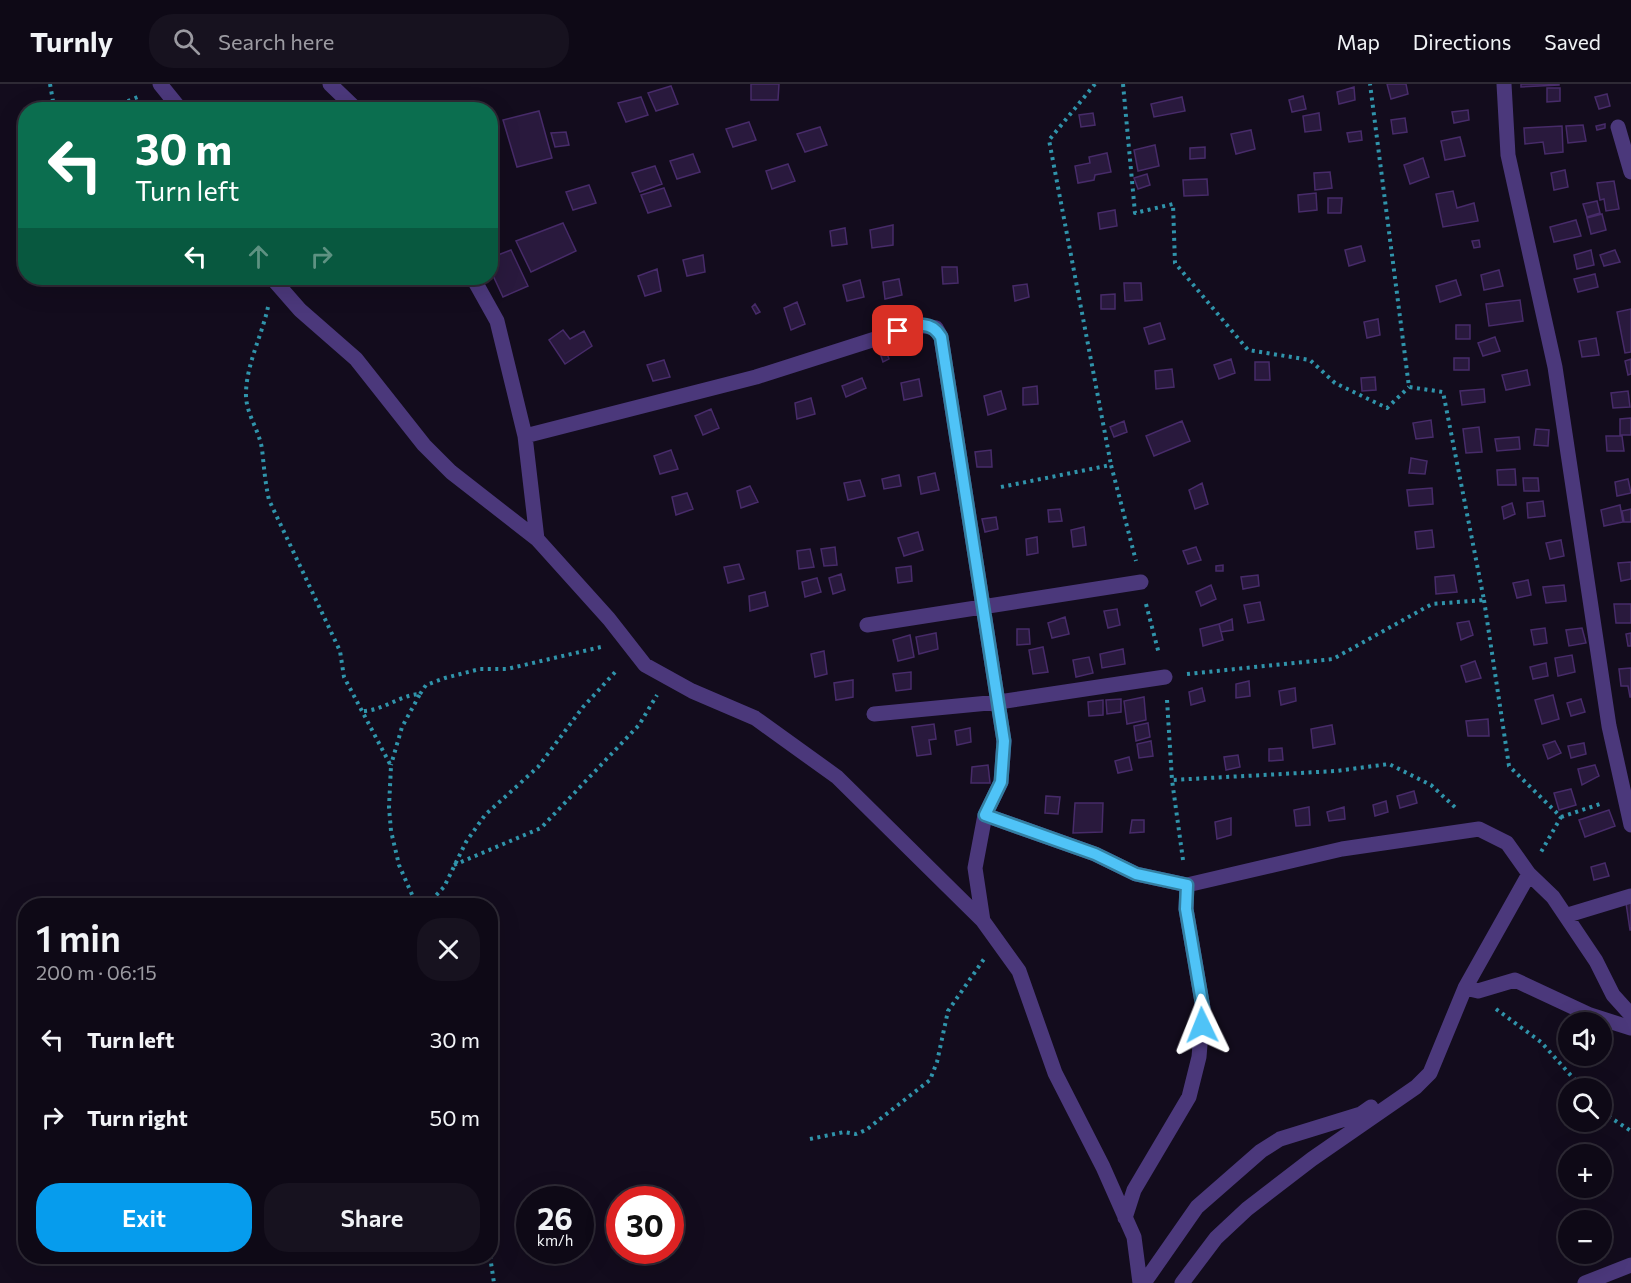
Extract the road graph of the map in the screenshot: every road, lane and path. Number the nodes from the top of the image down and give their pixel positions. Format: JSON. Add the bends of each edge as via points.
{"nodes":[{"id":1,"x":50,"y":84,"type":"edge"},
{"id":2,"x":330,"y":84,"type":"edge"},
{"id":3,"x":1095,"y":84,"type":"edge"},
{"id":4,"x":1123,"y":84,"type":"edge"},
{"id":5,"x":1370,"y":84,"type":"edge"},
{"id":6,"x":1504,"y":84,"type":"edge"},
{"id":7,"x":162,"y":87,"type":"edge"},
{"id":8,"x":53,"y":101,"type":"edge"},
{"id":9,"x":125,"y":102,"type":"edge"},
{"id":10,"x":174,"y":102,"type":"edge"},
{"id":11,"x":349,"y":102,"type":"edge"},
{"id":12,"x":1618,"y":127,"type":"dead end"},
{"id":13,"x":1631,"y":172,"type":"edge"},
{"id":14,"x":272,"y":285,"type":"edge"},
{"id":15,"x":278,"y":285,"type":"edge"},
{"id":16,"x":477,"y":285,"type":"edge"},
{"id":17,"x":1409,"y":387,"type":"junction"},
{"id":18,"x":525,"y":436,"type":"junction"},
{"id":19,"x":1111,"y":465,"type":"junction"},
{"id":20,"x":1001,"y":487,"type":"dead end"},
{"id":21,"x":537,"y":539,"type":"junction"},
{"id":22,"x":1141,"y":582,"type":"junction"},
{"id":23,"x":1484,"y":600,"type":"junction"},
{"id":24,"x":984,"y":608,"type":"junction"},
{"id":25,"x":867,"y":625,"type":"dead end"},
{"id":26,"x":630,"y":646,"type":"junction"},
{"id":27,"x":1165,"y":676,"type":"junction"},
{"id":28,"x":668,"y":677,"type":"junction"},
{"id":29,"x":420,"y":694,"type":"junction"},
{"id":30,"x":999,"y":702,"type":"junction"},
{"id":31,"x":364,"y":711,"type":"junction"},
{"id":32,"x":874,"y":714,"type":"dead end"},
{"id":33,"x":391,"y":766,"type":"junction"},
{"id":34,"x":1172,"y":780,"type":"junction"},
{"id":35,"x":1625,"y":796,"type":"junction"},
{"id":36,"x":985,"y":815,"type":"junction"},
{"id":37,"x":1561,"y":816,"type":"junction"},
{"id":38,"x":1631,"y":825,"type":"edge"},
{"id":39,"x":1479,"y":829,"type":"junction"},
{"id":40,"x":453,"y":866,"type":"junction"},
{"id":41,"x":1528,"y":874,"type":"junction"},
{"id":42,"x":1187,"y":885,"type":"junction"},
{"id":43,"x":1631,"y":896,"type":"edge"},
{"id":44,"x":413,"y":898,"type":"edge"},
{"id":45,"x":434,"y":898,"type":"edge"},
{"id":46,"x":1568,"y":915,"type":"junction"},
{"id":47,"x":983,"y":921,"type":"junction"},
{"id":48,"x":998,"y":940,"type":"junction"},
{"id":49,"x":1472,"y":989,"type":"junction"},
{"id":50,"x":1631,"y":1015,"type":"edge"},
{"id":51,"x":1631,"y":1028,"type":"edge"},
{"id":52,"x":1440,"y":1054,"type":"junction"},
{"id":53,"x":1573,"y":1078,"type":"edge"},
{"id":54,"x":1612,"y":1119,"type":"edge"},
{"id":55,"x":1631,"y":1131,"type":"edge"},
{"id":56,"x":810,"y":1139,"type":"dead end"},
{"id":57,"x":1125,"y":1218,"type":"junction"},
{"id":58,"x":491,"y":1264,"type":"edge"},
{"id":59,"x":1631,"y":1265,"type":"edge"},
{"id":60,"x":494,"y":1283,"type":"edge"},
{"id":61,"x":1142,"y":1283,"type":"edge"},
{"id":62,"x":1182,"y":1283,"type":"edge"},
{"id":63,"x":1585,"y":1283,"type":"edge"}],
"edges":[{"from":1,"to":8,"type":"path"},
{"from":2,"to":11,"type":"street"},
{"from":3,"to":19,"type":"path","via":[[1049,140]]},
{"from":4,"to":17,"type":"path","via":[[1135,213],[1173,204],[1175,263],[1248,350],[1310,360],[1335,383],[1387,408]]},
{"from":5,"to":17,"type":"path"},
{"from":6,"to":35,"type":"street","via":[[1508,154],[1555,366],[1609,726]]},
{"from":7,"to":9,"type":"path"},
{"from":7,"to":10,"type":"street"},
{"from":12,"to":13,"type":"street"},
{"from":14,"to":31,"type":"path","via":[[248,374],[246,408],[262,448],[269,500],[340,651],[344,677]]},
{"from":15,"to":21,"type":"street","via":[[300,310],[356,359],[424,445],[451,472]]},
{"from":16,"to":18,"type":"street","via":[[497,321]]},
{"from":17,"to":23,"type":"path","via":[[1443,392]]},
{"from":18,"to":21,"type":"street"},
{"from":18,"to":24,"type":"street","via":[[756,377],[928,324],[941,337]]},
{"from":19,"to":20,"type":"path"},
{"from":19,"to":22,"type":"path"},
{"from":21,"to":26,"type":"street"},
{"from":22,"to":24,"type":"street"},
{"from":22,"to":27,"type":"path"},
{"from":23,"to":27,"type":"path","via":[[1432,603],[1333,659]]},
{"from":23,"to":37,"type":"path","via":[[1509,766]]},
{"from":24,"to":25,"type":"street"},
{"from":24,"to":30,"type":"street"},
{"from":26,"to":28,"type":"street","via":[[645,665]]},
{"from":26,"to":29,"type":"path","via":[[507,669],[480,669],[426,685]]},
{"from":26,"to":40,"type":"path","via":[[538,767],[485,814]]},
{"from":27,"to":30,"type":"street"},
{"from":27,"to":34,"type":"path"},
{"from":28,"to":40,"type":"path","via":[[639,725],[541,828]]},
{"from":28,"to":47,"type":"street","via":[[755,718],[837,777]]},
{"from":29,"to":31,"type":"path","via":[[378,710]]},
{"from":29,"to":33,"type":"path","via":[[402,727]]},
{"from":30,"to":32,"type":"street"},
{"from":30,"to":36,"type":"street","via":[[1004,741],[1001,782]]},
{"from":31,"to":33,"type":"path"},
{"from":33,"to":44,"type":"path","via":[[388,807],[392,831],[399,865]]},
{"from":34,"to":39,"type":"path","via":[[1336,771],[1389,764],[1431,785]]},
{"from":34,"to":42,"type":"path"},
{"from":35,"to":37,"type":"path"},
{"from":35,"to":38,"type":"street"},
{"from":36,"to":42,"type":"street","via":[[1095,854],[1136,874]]},
{"from":36,"to":47,"type":"street","via":[[975,868]]},
{"from":37,"to":41,"type":"path"},
{"from":39,"to":41,"type":"street","via":[[1507,843]]},
{"from":39,"to":42,"type":"street","via":[[1342,849]]},
{"from":40,"to":45,"type":"path","via":[[444,887]]},
{"from":41,"to":46,"type":"street"},
{"from":41,"to":49,"type":"street"},
{"from":42,"to":57,"type":"street","via":[[1186,909],[1203,1008],[1199,1057],[1189,1097],[1134,1190]]},
{"from":43,"to":46,"type":"street"},
{"from":46,"to":50,"type":"street","via":[[1613,995]]},
{"from":47,"to":48,"type":"street"},
{"from":48,"to":56,"type":"path","via":[[948,1011],[930,1080],[866,1130]]},
{"from":48,"to":57,"type":"street","via":[[1019,971],[1055,1073]]},
{"from":49,"to":51,"type":"street","via":[[1515,980],[1590,1015]]},
{"from":49,"to":52,"type":"street"},
{"from":49,"to":53,"type":"path","via":[[1541,1042]]},
{"from":52,"to":61,"type":"street","via":[[1407,1084],[1360,1114],[1280,1139],[1261,1151],[1197,1207]]},
{"from":52,"to":62,"type":"street","via":[[1430,1073],[1416,1087],[1247,1209],[1216,1238]]},
{"from":54,"to":55,"type":"path"},
{"from":57,"to":61,"type":"street","via":[[1134,1237]]},
{"from":58,"to":60,"type":"path"},
{"from":59,"to":63,"type":"street"}]}
